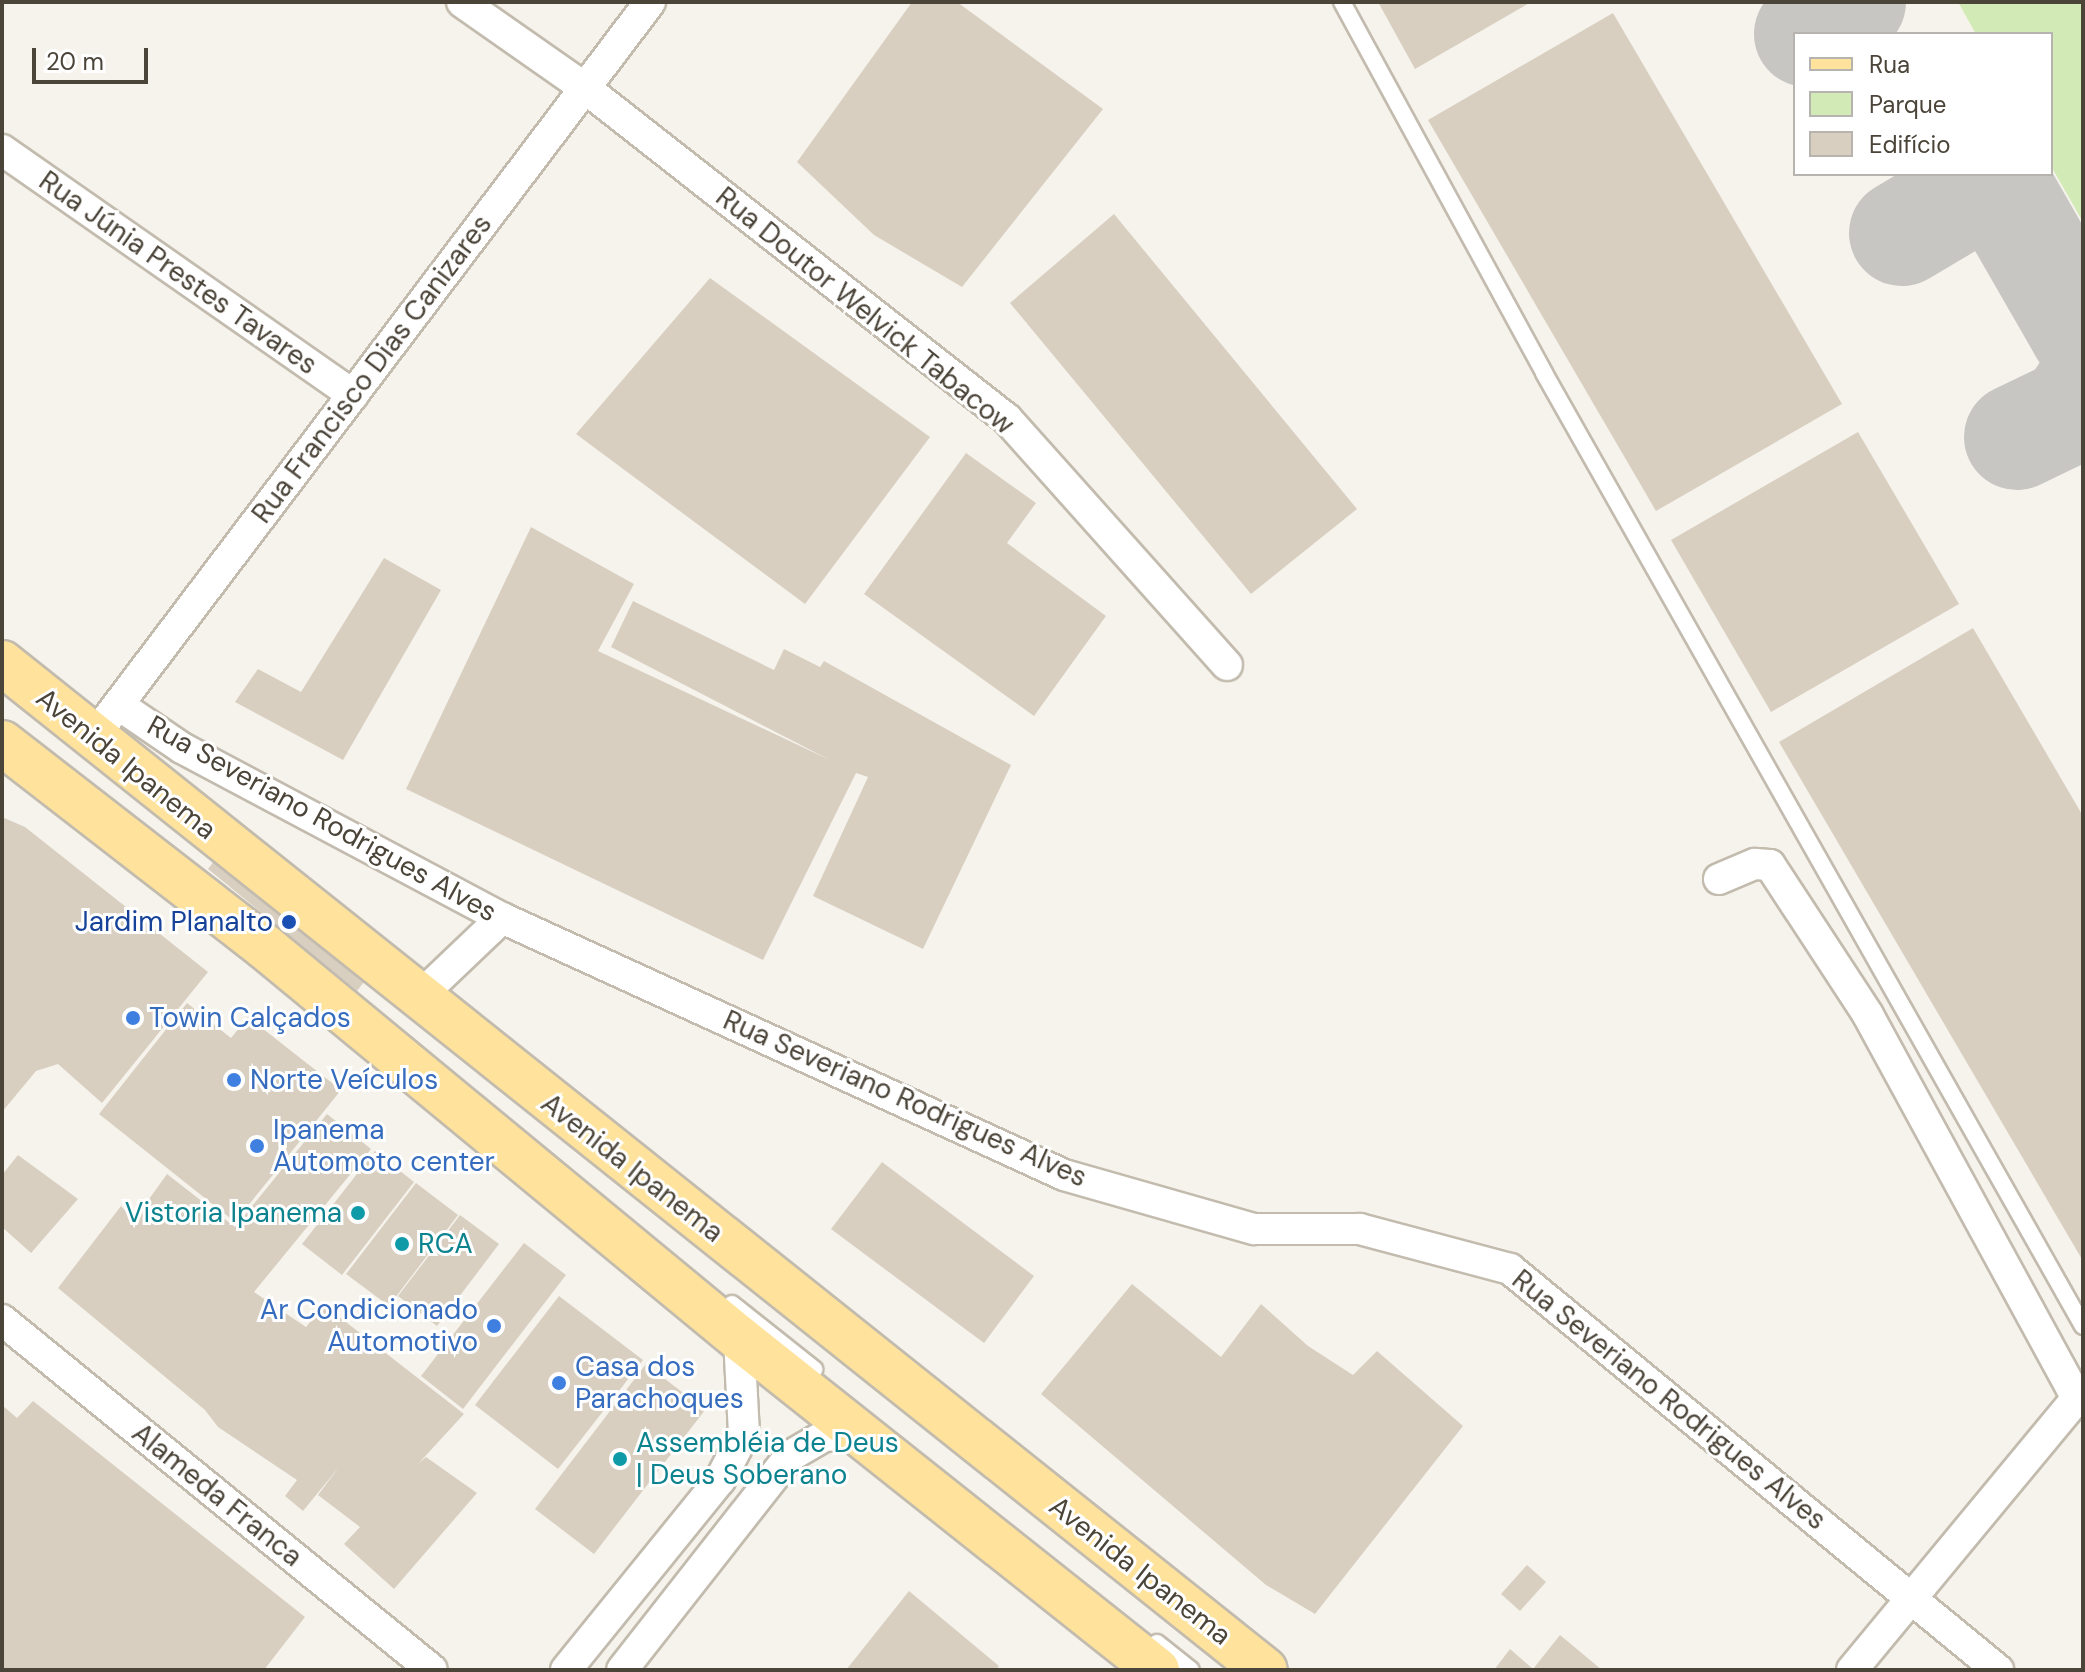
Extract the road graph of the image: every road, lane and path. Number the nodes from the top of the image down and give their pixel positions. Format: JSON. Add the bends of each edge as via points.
{"nodes":[{"id":1,"x":462,"y":2,"type":"edge"},
{"id":2,"x":650,"y":2,"type":"edge"},
{"id":3,"x":1342,"y":2,"type":"edge"},
{"id":4,"x":585,"y":88,"type":"junction"},
{"id":5,"x":2,"y":150,"type":"edge"},
{"id":6,"x":353,"y":395,"type":"junction"},
{"id":7,"x":2,"y":663,"type":"edge"},
{"id":8,"x":1227,"y":665,"type":"dead end"},
{"id":9,"x":2,"y":682,"type":"edge"},
{"id":10,"x":106,"y":720,"type":"junction"},
{"id":11,"x":2,"y":722,"type":"edge"},
{"id":12,"x":2,"y":743,"type":"edge"},
{"id":13,"x":1719,"y":879,"type":"dead end"},
{"id":14,"x":502,"y":918,"type":"junction"},
{"id":15,"x":418,"y":998,"type":"junction"},
{"id":16,"x":597,"y":1197,"type":"dead end"},
{"id":17,"x":721,"y":1295,"type":"dead end"},
{"id":18,"x":2,"y":1320,"type":"edge"},
{"id":19,"x":2083,"y":1326,"type":"edge"},
{"id":20,"x":739,"y":1338,"type":"junction"},
{"id":21,"x":832,"y":1384,"type":"dead end"},
{"id":22,"x":867,"y":1439,"type":"junction"},
{"id":23,"x":1912,"y":1597,"type":"junction"},
{"id":24,"x":1149,"y":1650,"type":"edge"},
{"id":25,"x":432,"y":1670,"type":"edge"},
{"id":26,"x":566,"y":1670,"type":"edge"},
{"id":27,"x":622,"y":1670,"type":"edge"},
{"id":28,"x":1191,"y":1670,"type":"edge"},
{"id":29,"x":1246,"y":1670,"type":"edge"},
{"id":30,"x":1265,"y":1670,"type":"edge"},
{"id":31,"x":1852,"y":1670,"type":"edge"},
{"id":32,"x":1998,"y":1670,"type":"edge"}],
"edges":[{"from":1,"to":4,"type":"street","name":"Rua Doutor Welvick Tabacow"},
{"from":2,"to":4,"type":"street","name":"Rua Francisco Dias Canizares"},
{"from":3,"to":19,"type":"lane","via":[[1544,373]]},
{"from":4,"to":6,"type":"street","name":"Rua Francisco Dias Canizares"},
{"from":4,"to":8,"type":"street","name":"Rua Doutor Welvick Tabacow","via":[[1007,419]]},
{"from":5,"to":6,"type":"street","name":"Rua Júnia Prestes Tavares"},
{"from":6,"to":10,"type":"street","name":"Rua Francisco Dias Canizares"},
{"from":7,"to":10,"type":"main road","name":"Avenida Ipanema"},
{"from":9,"to":29,"type":"lane"},
{"from":10,"to":14,"type":"street","name":"Rua Severiano Rodrigues Alves","via":[[182,748]]},
{"from":10,"to":15,"type":"main road","name":"Avenida Ipanema"},
{"from":11,"to":16,"type":"lane"},
{"from":12,"to":20,"type":"main road","name":"Avenida Ipanema","via":[[265,947]]},
{"from":13,"to":23,"type":"street","via":[[1755,864],[1770,865],[1868,1015],[2077,1398]]},
{"from":14,"to":15,"type":"street"},
{"from":14,"to":23,"type":"street","name":"Rua Severiano Rodrigues Alves","via":[[1064,1175],[1254,1229],[1360,1229],[1510,1269]]},
{"from":15,"to":30,"type":"main road","name":"Avenida Ipanema"},
{"from":17,"to":21,"type":"lane"},
{"from":18,"to":25,"type":"street","name":"Alameda Franca"},
{"from":20,"to":22,"type":"main road","name":"Avenida Ipanema"},
{"from":20,"to":26,"type":"street","via":[[744,1434],[720,1480]]},
{"from":22,"to":24,"type":"main road","name":"Avenida Ipanema"},
{"from":22,"to":27,"type":"street","via":[[826,1435],[790,1456]]},
{"from":23,"to":31,"type":"street"},
{"from":23,"to":32,"type":"street","name":"Rua Severiano Rodrigues Alves"},
{"from":24,"to":28,"type":"lane"}]}
